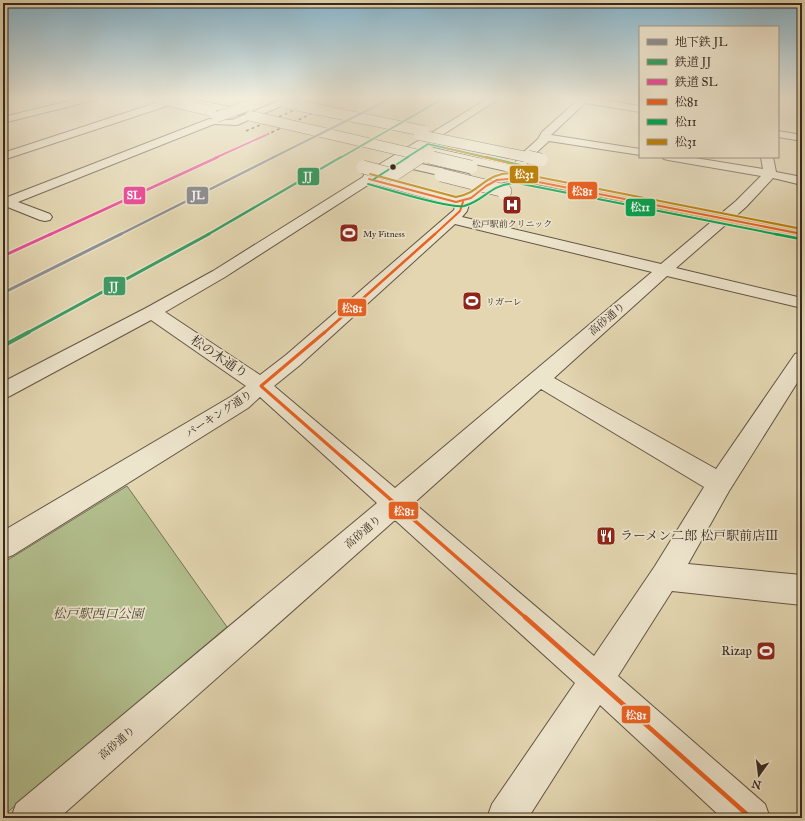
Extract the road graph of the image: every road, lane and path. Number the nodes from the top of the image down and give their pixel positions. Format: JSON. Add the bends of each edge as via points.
{"nodes":[{"id":1,"x":67,"y":136,"type":"edge"},
{"id":2,"x":173,"y":136,"type":"edge"},
{"id":3,"x":329,"y":136,"type":"edge"},
{"id":4,"x":403,"y":136,"type":"edge"},
{"id":5,"x":426,"y":136,"type":"edge"},
{"id":6,"x":431,"y":136,"type":"edge"},
{"id":7,"x":792,"y":136,"type":"edge"},
{"id":8,"x":545,"y":137,"type":"joint"},
{"id":9,"x":802,"y":138,"type":"edge"},
{"id":10,"x":445,"y":140,"type":"junction"},
{"id":11,"x":468,"y":140,"type":"dead end"},
{"id":12,"x":422,"y":142,"type":"junction"},
{"id":13,"x":492,"y":150,"type":"junction"},
{"id":14,"x":639,"y":152,"type":"edge"},
{"id":15,"x":393,"y":153,"type":"junction"},
{"id":16,"x":3,"y":157,"type":"edge"},
{"id":17,"x":674,"y":158,"type":"edge"},
{"id":18,"x":767,"y":158,"type":"edge"},
{"id":19,"x":542,"y":160,"type":"dead end"},
{"id":20,"x":405,"y":167,"type":"junction"},
{"id":21,"x":471,"y":167,"type":"junction"},
{"id":22,"x":526,"y":167,"type":"junction"},
{"id":23,"x":366,"y":173,"type":"junction"},
{"id":24,"x":770,"y":174,"type":"junction"},
{"id":25,"x":350,"y":175,"type":"dead end"},
{"id":26,"x":400,"y":179,"type":"dead end"},
{"id":27,"x":456,"y":179,"type":"junction"},
{"id":28,"x":802,"y":181,"type":"edge"},
{"id":29,"x":490,"y":183,"type":"junction"},
{"id":30,"x":504,"y":193,"type":"dead end"},
{"id":31,"x":467,"y":200,"type":"junction"},
{"id":32,"x":4,"y":202,"type":"edge"},
{"id":33,"x":726,"y":215,"type":"junction"},
{"id":34,"x":45,"y":217,"type":"dead end"},
{"id":35,"x":452,"y":219,"type":"junction"},
{"id":36,"x":802,"y":228,"type":"edge"},
{"id":37,"x":802,"y":234,"type":"edge"},
{"id":38,"x":664,"y":269,"type":"junction"},
{"id":39,"x":802,"y":303,"type":"edge"},
{"id":40,"x":152,"y":312,"type":"junction"},
{"id":41,"x":802,"y":360,"type":"edge"},
{"id":42,"x":538,"y":378,"type":"junction"},
{"id":43,"x":261,"y":386,"type":"junction"},
{"id":44,"x":3,"y":391,"type":"edge"},
{"id":45,"x":720,"y":484,"type":"junction"},
{"id":46,"x":395,"y":504,"type":"junction"},
{"id":47,"x":3,"y":546,"type":"edge"},
{"id":48,"x":665,"y":576,"type":"junction"},
{"id":49,"x":802,"y":590,"type":"edge"},
{"id":50,"x":597,"y":680,"type":"junction"},
{"id":51,"x":30,"y":818,"type":"edge"},
{"id":52,"x":506,"y":818,"type":"edge"},
{"id":53,"x":751,"y":818,"type":"edge"}],
"edges":[{"from":1,"to":16,"type":"street"},
{"from":2,"to":32,"type":"street"},
{"from":3,"to":15,"type":"street","bridge":true},
{"from":4,"to":12,"type":"street","bridge":true},
{"from":5,"to":12,"type":"street"},
{"from":6,"to":12,"type":"street"},
{"from":7,"to":9,"type":"street"},
{"from":8,"to":14,"type":"street"},
{"from":8,"to":22,"type":"street"},
{"from":10,"to":12,"type":"street","bridge":true},
{"from":10,"to":12,"type":"street","bridge":true},
{"from":10,"to":13,"type":"street","bridge":true},
{"from":11,"to":22,"type":"street"},
{"from":12,"to":15,"type":"street"},
{"from":12,"to":20,"type":"street","bridge":true},
{"from":12,"to":21,"type":"street","bridge":true},
{"from":12,"to":22,"type":"street"},
{"from":13,"to":19,"type":"street","bridge":true},
{"from":13,"to":21,"type":"street"},
{"from":15,"to":23,"type":"street"},
{"from":15,"to":29,"type":"street"},
{"from":17,"to":24,"type":"street"},
{"from":18,"to":24,"type":"street"},
{"from":20,"to":23,"type":"street","bridge":true,"via":[[393,175]]},
{"from":20,"to":27,"type":"street","bridge":true},
{"from":21,"to":27,"type":"street"},
{"from":22,"to":29,"type":"street"},
{"from":22,"to":33,"type":"main road"},
{"from":23,"to":25,"type":"street"},
{"from":23,"to":31,"type":"street","via":[[456,202]]},
{"from":23,"to":40,"type":"street","via":[[219,274]]},
{"from":24,"to":28,"type":"street"},
{"from":24,"to":33,"type":"street","name":"高砂通り","via":[[741,204]]},
{"from":26,"to":31,"type":"street"},
{"from":27,"to":30,"type":"street","bridge":true,"via":[[506,191]]},
{"from":29,"to":31,"type":"street","name":"パーキング通り"},
{"from":31,"to":35,"type":"street","name":"パーキング通り"},
{"from":32,"to":34,"type":"street"},
{"from":33,"to":36,"type":"main road"},
{"from":33,"to":37,"type":"main road"},
{"from":33,"to":38,"type":"street","name":"高砂通り","via":[[703,238]]},
{"from":35,"to":38,"type":"street"},
{"from":35,"to":43,"type":"street","name":"パーキング通り"},
{"from":38,"to":39,"type":"street"},
{"from":38,"to":42,"type":"street","name":"高砂通り"},
{"from":40,"to":43,"type":"street","name":"松の木通り"},
{"from":40,"to":44,"type":"street"},
{"from":41,"to":45,"type":"street"},
{"from":42,"to":45,"type":"street"},
{"from":42,"to":46,"type":"street","name":"高砂通り"},
{"from":43,"to":46,"type":"street","name":"松の木通り"},
{"from":43,"to":47,"type":"street","name":"パーキング通り","via":[[240,402]]},
{"from":45,"to":48,"type":"street"},
{"from":46,"to":50,"type":"street","name":"松の木通り"},
{"from":46,"to":51,"type":"street","name":"高砂通り"},
{"from":48,"to":49,"type":"street"},
{"from":48,"to":50,"type":"street"},
{"from":50,"to":52,"type":"street"},
{"from":50,"to":53,"type":"street","name":"松の木通り"}]}
